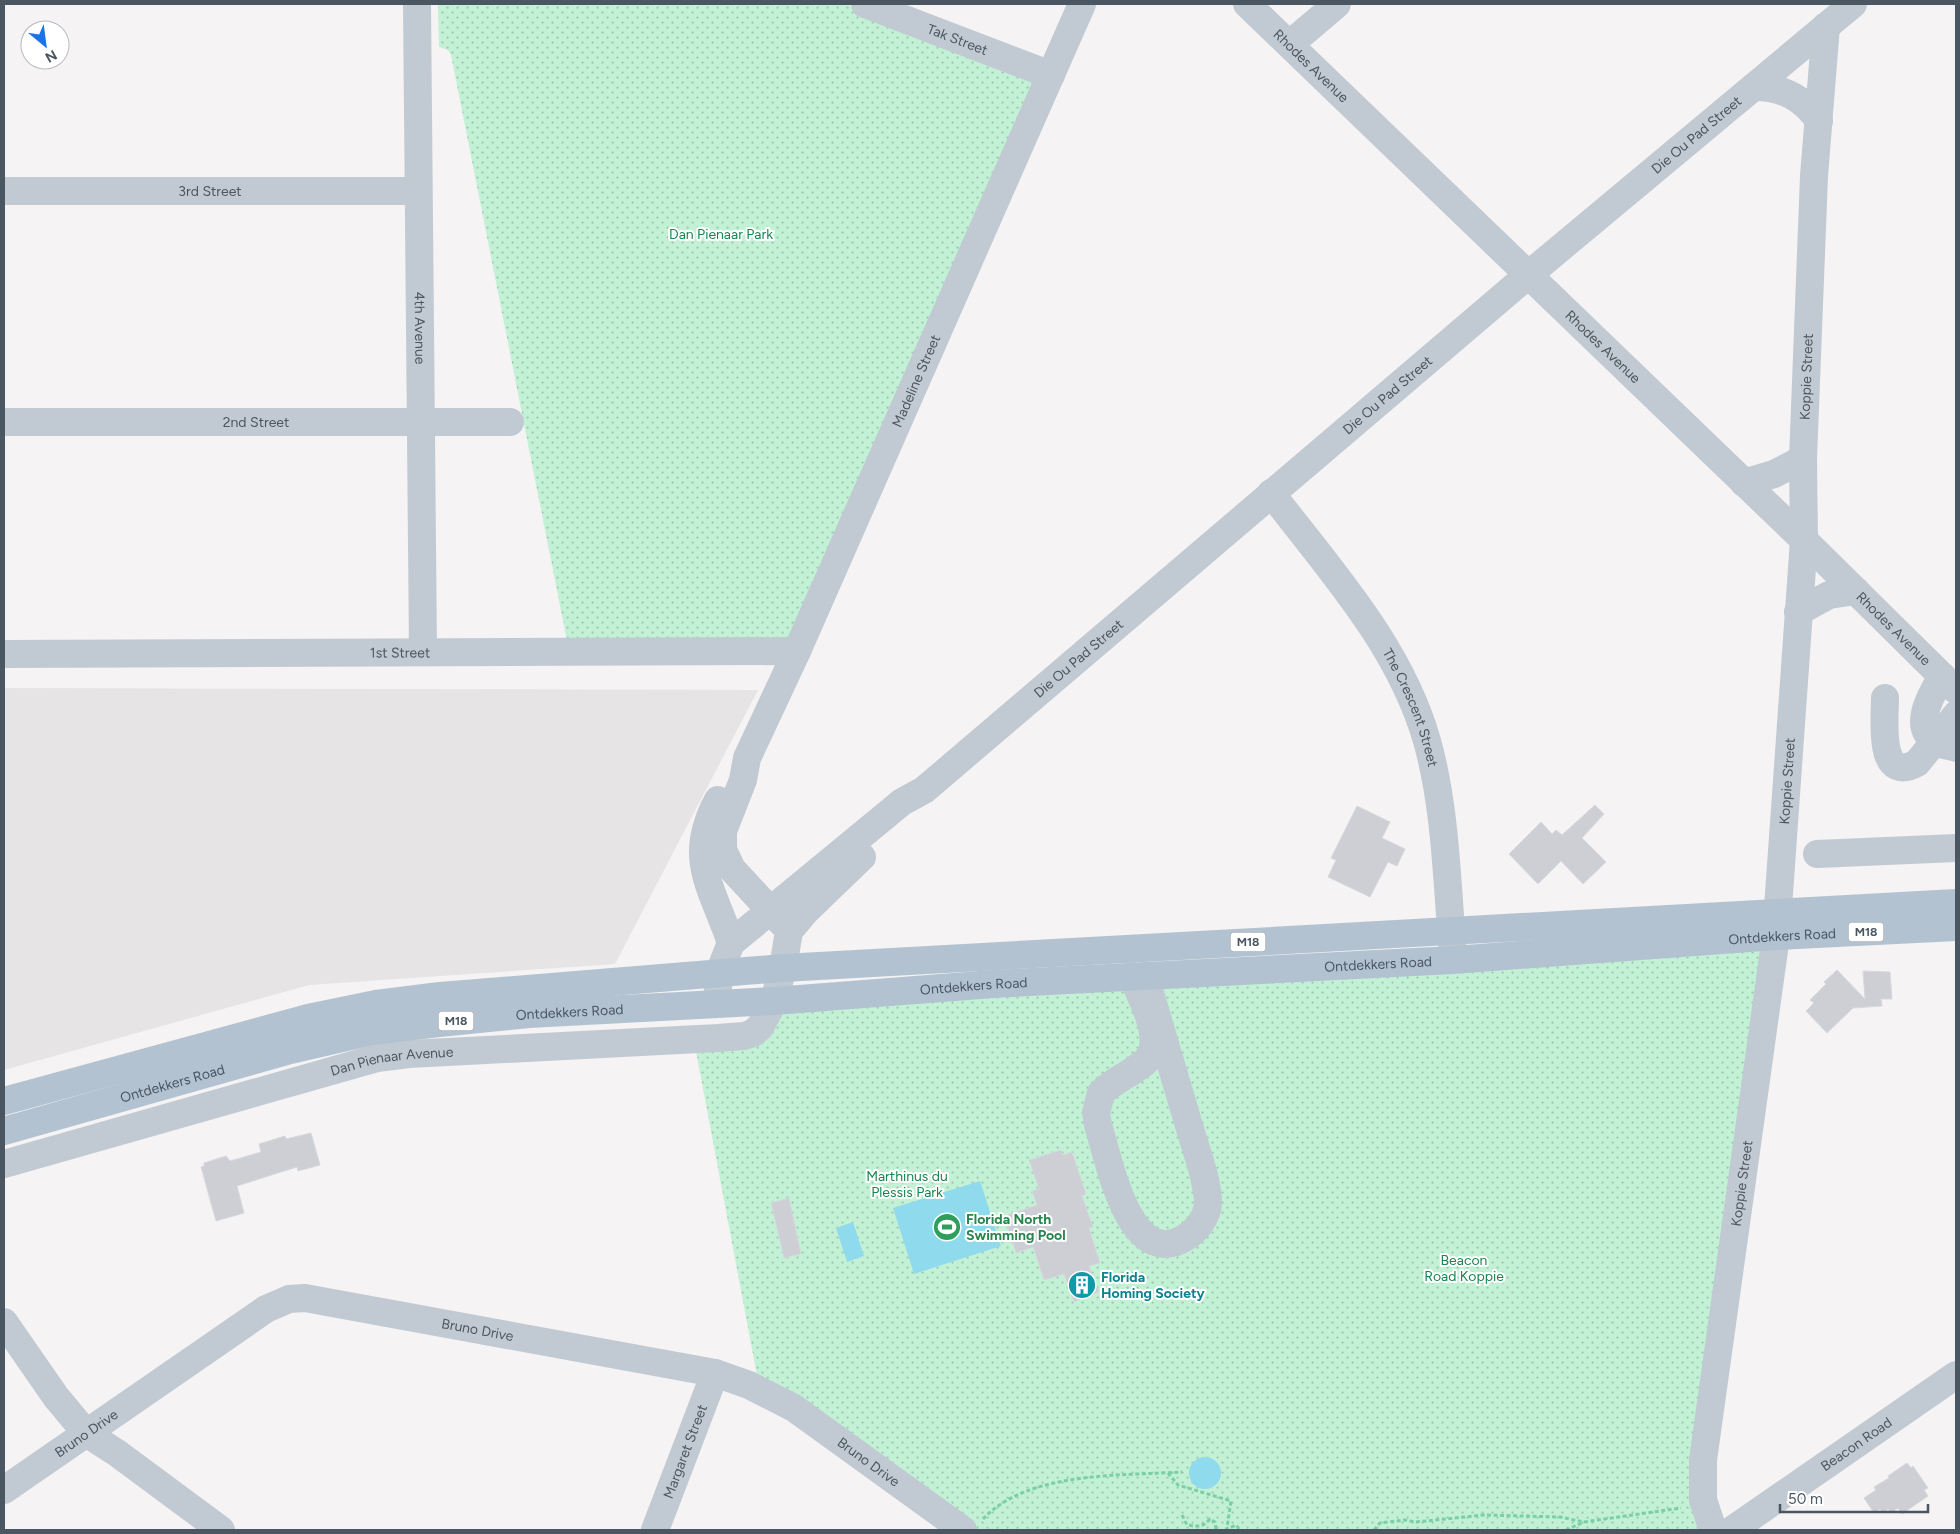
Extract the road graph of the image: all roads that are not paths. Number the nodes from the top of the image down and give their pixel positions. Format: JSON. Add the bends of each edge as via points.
{"nodes":[{"id":1,"x":417,"y":4,"type":"edge"},
{"id":2,"x":865,"y":4,"type":"edge"},
{"id":3,"x":1082,"y":4,"type":"edge"},
{"id":4,"x":1246,"y":4,"type":"edge"},
{"id":5,"x":1337,"y":4,"type":"edge"},
{"id":6,"x":1853,"y":4,"type":"edge"},
{"id":7,"x":1826,"y":26,"type":"junction"},
{"id":8,"x":1290,"y":44,"type":"junction"},
{"id":9,"x":1051,"y":75,"type":"junction"},
{"id":10,"x":1754,"y":87,"type":"junction"},
{"id":11,"x":1819,"y":121,"type":"junction"},
{"id":12,"x":4,"y":191,"type":"edge"},
{"id":13,"x":418,"y":191,"type":"junction"},
{"id":14,"x":1527,"y":276,"type":"junction"},
{"id":15,"x":420,"y":421,"type":"junction"},
{"id":16,"x":4,"y":422,"type":"edge"},
{"id":17,"x":510,"y":422,"type":"dead end"},
{"id":18,"x":1803,"y":459,"type":"junction"},
{"id":19,"x":1744,"y":483,"type":"junction"},
{"id":20,"x":1271,"y":493,"type":"junction"},
{"id":21,"x":1804,"y":540,"type":"junction"},
{"id":22,"x":1856,"y":591,"type":"junction"},
{"id":23,"x":1798,"y":612,"type":"junction"},
{"id":24,"x":797,"y":651,"type":"junction"},
{"id":25,"x":423,"y":652,"type":"junction"},
{"id":26,"x":4,"y":654,"type":"edge"},
{"id":27,"x":1949,"y":683,"type":"edge"},
{"id":28,"x":1885,"y":698,"type":"dead end"},
{"id":29,"x":1956,"y":715,"type":"edge"},
{"id":30,"x":1946,"y":746,"type":"edge"},
{"id":31,"x":747,"y":758,"type":"junction"},
{"id":32,"x":924,"y":790,"type":"junction"},
{"id":33,"x":1956,"y":848,"type":"edge"},
{"id":34,"x":1817,"y":854,"type":"dead end"},
{"id":35,"x":1956,"y":903,"type":"edge"},
{"id":36,"x":772,"y":910,"type":"junction"},
{"id":37,"x":1776,"y":925,"type":"junction"},
{"id":38,"x":1956,"y":927,"type":"edge"},
{"id":39,"x":1451,"y":931,"type":"junction"},
{"id":40,"x":788,"y":932,"type":"junction"},
{"id":41,"x":732,"y":943,"type":"junction"},
{"id":42,"x":1453,"y":960,"type":"junction"},
{"id":43,"x":783,"y":968,"type":"junction"},
{"id":44,"x":719,"y":973,"type":"junction"},
{"id":45,"x":1139,"y":976,"type":"junction"},
{"id":46,"x":774,"y":1001,"type":"junction"},
{"id":47,"x":717,"y":1003,"type":"junction"},
{"id":48,"x":4,"y":1101,"type":"edge"},
{"id":49,"x":4,"y":1131,"type":"edge"},
{"id":50,"x":4,"y":1164,"type":"edge"},
{"id":51,"x":4,"y":1322,"type":"edge"},
{"id":52,"x":715,"y":1373,"type":"junction"},
{"id":53,"x":1956,"y":1375,"type":"edge"},
{"id":54,"x":86,"y":1433,"type":"junction"},
{"id":55,"x":4,"y":1490,"type":"edge"},
{"id":56,"x":970,"y":1527,"type":"edge"},
{"id":57,"x":221,"y":1530,"type":"edge"},
{"id":58,"x":655,"y":1530,"type":"edge"},
{"id":59,"x":1713,"y":1530,"type":"edge"},
{"id":60,"x":1732,"y":1530,"type":"edge"}],
"edges":[{"from":1,"to":13,"type":"street","name":"4th Avenue"},
{"from":2,"to":9,"type":"street","name":"Tak Street"},
{"from":3,"to":9,"type":"street","name":"Madeline Street"},
{"from":4,"to":8,"type":"street","name":"Rhodes Avenue"},
{"from":5,"to":8,"type":"street"},
{"from":6,"to":7,"type":"street","name":"Die Ou Pad Street"},
{"from":7,"to":10,"type":"street","name":"Die Ou Pad Street"},
{"from":7,"to":11,"type":"street","name":"Koppie Street"},
{"from":8,"to":14,"type":"street","name":"Rhodes Avenue"},
{"from":9,"to":24,"type":"street","name":"Madeline Street"},
{"from":10,"to":11,"type":"street","via":[[1790,93],[1808,106]]},
{"from":10,"to":14,"type":"street","name":"Die Ou Pad Street"},
{"from":11,"to":18,"type":"street","name":"Koppie Street"},
{"from":12,"to":13,"type":"street","name":"3rd Street"},
{"from":13,"to":15,"type":"street","name":"4th Avenue"},
{"from":14,"to":19,"type":"street","name":"Rhodes Avenue"},
{"from":14,"to":20,"type":"street","name":"Die Ou Pad Street"},
{"from":15,"to":16,"type":"street","name":"2nd Street"},
{"from":15,"to":17,"type":"street","name":"2nd Street"},
{"from":15,"to":25,"type":"street","name":"4th Avenue"},
{"from":18,"to":19,"type":"street","via":[[1774,474]]},
{"from":18,"to":21,"type":"street","name":"Koppie Street"},
{"from":19,"to":21,"type":"street","name":"Rhodes Avenue"},
{"from":20,"to":32,"type":"street","name":"Die Ou Pad Street"},
{"from":20,"to":39,"type":"street","name":"The Crescent Street","via":[[1370,623],[1390,654],[1416,709],[1434,770]]},
{"from":21,"to":22,"type":"street","name":"Rhodes Avenue"},
{"from":21,"to":23,"type":"street","name":"Koppie Street"},
{"from":22,"to":23,"type":"street","via":[[1830,596]]},
{"from":22,"to":27,"type":"street","name":"Rhodes Avenue"},
{"from":23,"to":37,"type":"street","name":"Koppie Street"},
{"from":24,"to":25,"type":"street","name":"1st Street"},
{"from":24,"to":31,"type":"street","name":"Madeline Street"},
{"from":25,"to":26,"type":"street","name":"1st Street"},
{"from":27,"to":30,"type":"street","via":[[1932,694],[1924,723],[1928,735]]},
{"from":28,"to":30,"type":"street","via":[[1886,745],[1892,763],[1911,766]]},
{"from":29,"to":30,"type":"street"},
{"from":31,"to":36,"type":"street","name":"Madeline Street","via":[[743,780],[723,830],[723,850],[732,869]]},
{"from":31,"to":41,"type":"street","name":"Madeline Street","via":[[733,770],[702,838],[703,866]]},
{"from":32,"to":36,"type":"street","name":"Die Ou Pad Street","via":[[902,802]]},
{"from":32,"to":40,"type":"street","name":"Die Ou Pad Street","via":[[911,813],[821,896]]},
{"from":33,"to":34,"type":"street"},
{"from":35,"to":37,"type":"main road","name":"Ontdekkers Road","number":"M18"},
{"from":36,"to":40,"type":"street","name":"Madeline Street"},
{"from":36,"to":41,"type":"street","name":"Die Ou Pad Street"},
{"from":37,"to":38,"type":"main road","name":"Ontdekkers Road","number":"M18"},
{"from":37,"to":39,"type":"main road","name":"Ontdekkers Road","number":"M18"},
{"from":37,"to":42,"type":"main road","name":"Ontdekkers Road","number":"M18"},
{"from":37,"to":59,"type":"street","name":"Koppie Street","via":[[1703,1460],[1704,1505]]},
{"from":39,"to":42,"type":"street","name":"The Crescent Street"},
{"from":39,"to":43,"type":"main road","name":"Ontdekkers Road","number":"M18"},
{"from":40,"to":43,"type":"street"},
{"from":41,"to":44,"type":"street","name":"Die Ou Pad Street"},
{"from":42,"to":45,"type":"main road","name":"Ontdekkers Road","number":"M18"},
{"from":43,"to":44,"type":"main road","name":"Ontdekkers Road","number":"M18"},
{"from":43,"to":46,"type":"street"},
{"from":44,"to":47,"type":"street","name":"Die Ou Pad Street"},
{"from":44,"to":48,"type":"main road","name":"Ontdekkers Road","number":"M18","via":[[376,1004],[240,1036]]},
{"from":45,"to":45,"type":"street","via":[[1197,1155],[1208,1200],[1205,1214],[1193,1232],[1171,1243],[1148,1239],[1133,1224],[1120,1199],[1096,1113],[1101,1094],[1146,1061],[1154,1046],[1155,1038]]},
{"from":45,"to":46,"type":"main road","name":"Ontdekkers Road","number":"M18"},
{"from":46,"to":47,"type":"main road","name":"Ontdekkers Road","number":"M18"},
{"from":46,"to":50,"type":"street","name":"Dan Pienaar Avenue","via":[[760,1027],[744,1036],[376,1058]]},
{"from":47,"to":49,"type":"main road","name":"Ontdekkers Road","number":"M18","via":[[530,1014],[372,1031],[290,1050]]},
{"from":51,"to":54,"type":"street","via":[[56,1397]]},
{"from":52,"to":54,"type":"street","name":"Bruno Drive","via":[[313,1300],[289,1299],[258,1314]]},
{"from":52,"to":56,"type":"street","name":"Bruno Drive","via":[[756,1388],[794,1408]]},
{"from":52,"to":58,"type":"street","name":"Margaret Street"},
{"from":53,"to":60,"type":"street","name":"Beacon Road"},
{"from":54,"to":55,"type":"street","name":"Bruno Drive"},
{"from":54,"to":57,"type":"street"}]}
